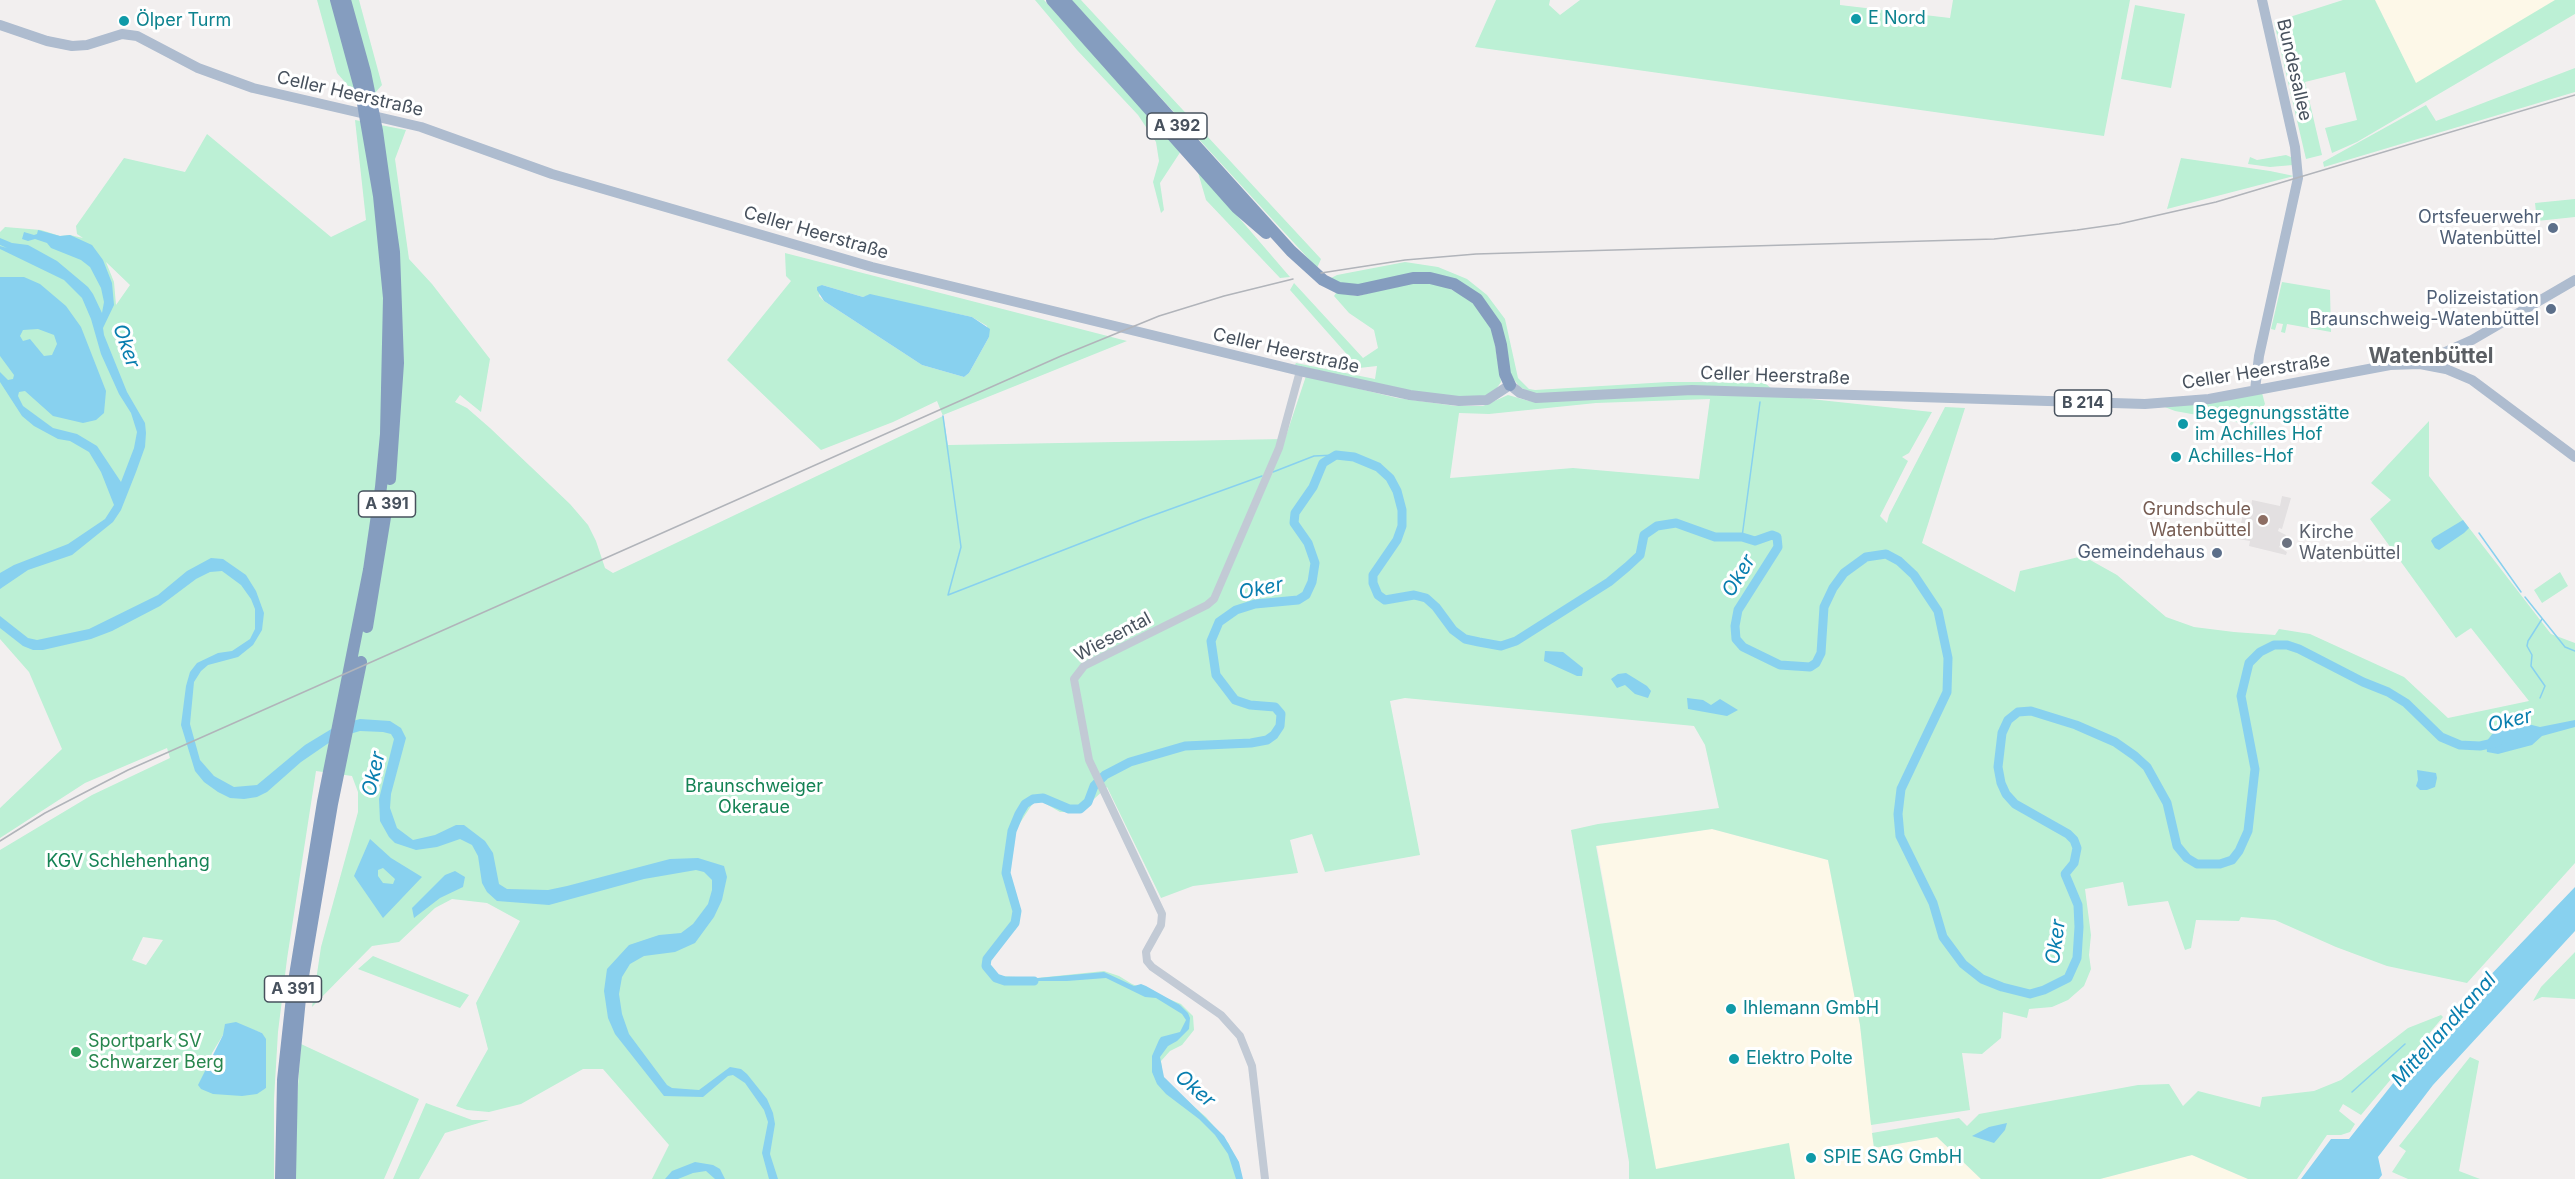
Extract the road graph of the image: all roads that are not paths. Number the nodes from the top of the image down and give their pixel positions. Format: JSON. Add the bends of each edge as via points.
{"nodes":[{"id":1,"x":336,"y":0,"type":"edge"},
{"id":2,"x":345,"y":0,"type":"edge"},
{"id":3,"x":1052,"y":0,"type":"edge"},
{"id":4,"x":1064,"y":0,"type":"edge"},
{"id":5,"x":2262,"y":0,"type":"edge"},
{"id":6,"x":0,"y":26,"type":"edge"},
{"id":7,"x":365,"y":94,"type":"junction"},
{"id":8,"x":1291,"y":251,"type":"junction"},
{"id":9,"x":2575,"y":280,"type":"edge"},
{"id":10,"x":2442,"y":368,"type":"junction"},
{"id":11,"x":1300,"y":371,"type":"junction"},
{"id":12,"x":1510,"y":385,"type":"junction"},
{"id":13,"x":2258,"y":389,"type":"junction"},
{"id":14,"x":2575,"y":457,"type":"edge"},
{"id":15,"x":328,"y":803,"type":"junction"},
{"id":16,"x":281,"y":1179,"type":"edge"},
{"id":17,"x":290,"y":1179,"type":"edge"},
{"id":18,"x":1265,"y":1179,"type":"edge"}],
"edges":[{"from":1,"to":7,"type":"highway","number":"A 391"},
{"from":2,"to":7,"type":"highway","number":"A 391"},
{"from":3,"to":8,"type":"highway","number":"A 392","via":[[1243,213]]},
{"from":4,"to":8,"type":"highway","number":"A 392"},
{"from":5,"to":13,"type":"main road","name":"Bundesallee","via":[[2299,173],[2259,359]]},
{"from":6,"to":11,"type":"main road","name":"Celler Heerstraße","via":[[72,46],[122,34],[137,36],[198,68],[253,88],[421,127],[552,174],[727,225],[911,277]]},
{"from":7,"to":15,"type":"highway","number":"A 391","via":[[394,252],[390,489],[378,571]]},
{"from":8,"to":12,"type":"highway","via":[[1317,276],[1340,288],[1364,290],[1423,278],[1448,282],[1467,291],[1485,308],[1496,326]]},
{"from":9,"to":10,"type":"main road","via":[[2461,346]]},
{"from":10,"to":13,"type":"main road","name":"Celler Heerstraße","number":"B 214","via":[[2397,364]]},
{"from":10,"to":14,"type":"main road","name":"Celler Heerstraße","number":"B 214","via":[[2495,395]]},
{"from":11,"to":12,"type":"main road","name":"Celler Heerstraße","via":[[1394,392],[1459,401],[1490,399]]},
{"from":11,"to":18,"type":"street","name":"Wiesental","via":[[1279,448],[1214,599],[1084,666],[1075,675],[1074,686],[1093,770],[1162,914],[1161,925],[1146,952],[1147,961],[1236,1029],[1249,1054],[1254,1078]]},
{"from":12,"to":13,"type":"main road","name":"Celler Heerstraße","number":"B 214","via":[[1536,398],[1692,390],[2123,405],[2190,401]]},
{"from":15,"to":16,"type":"highway","number":"A 391","via":[[293,988],[283,1080]]},
{"from":15,"to":17,"type":"highway","number":"A 391","via":[[301,988],[292,1081]]}]}
